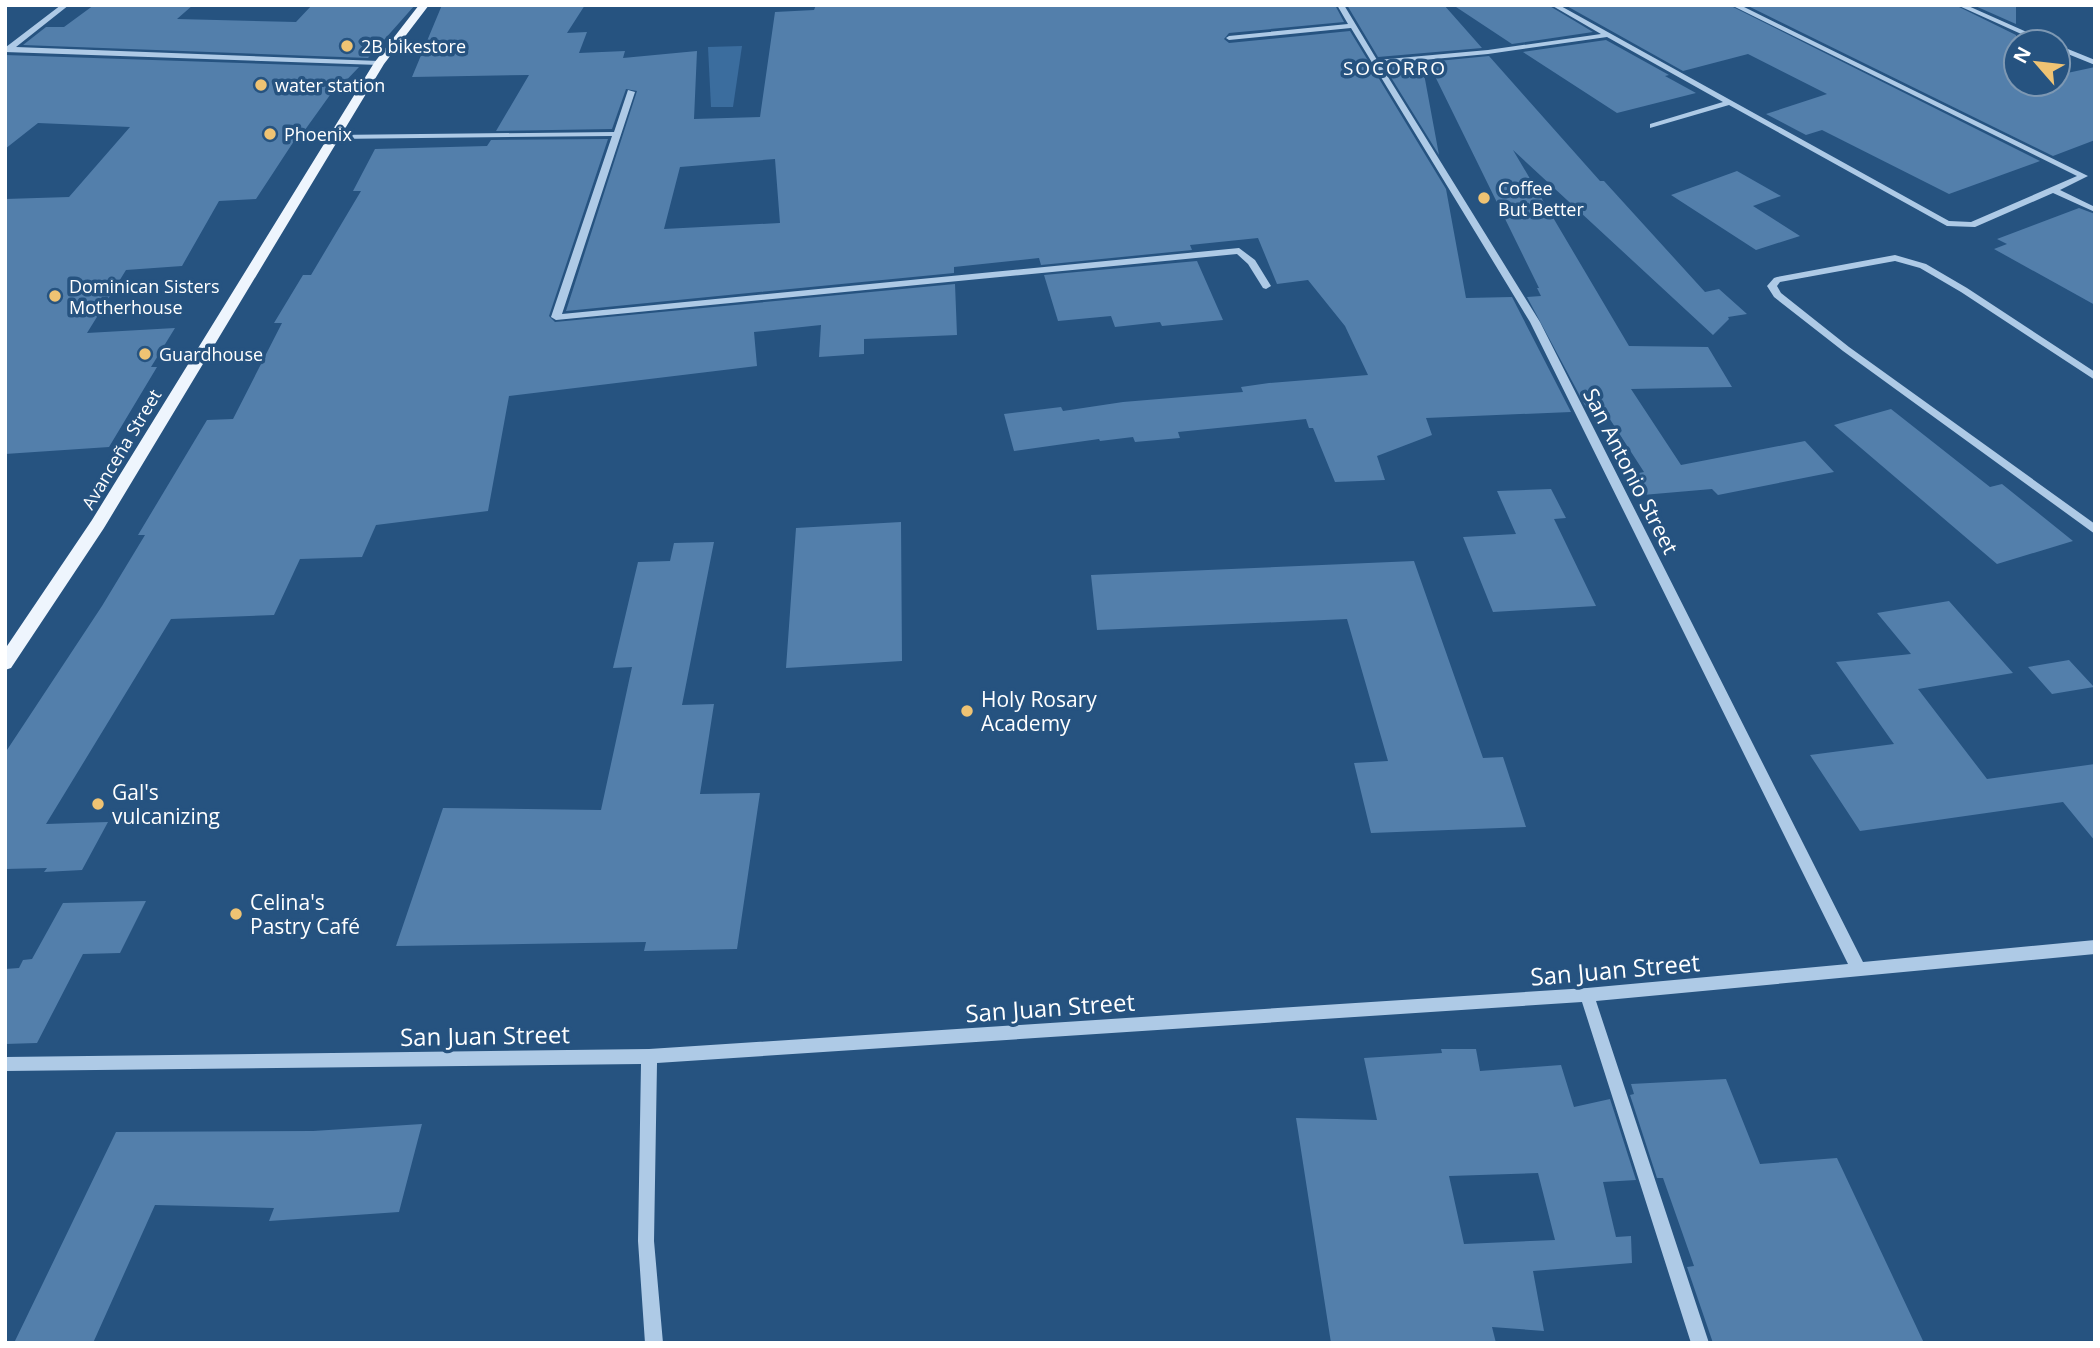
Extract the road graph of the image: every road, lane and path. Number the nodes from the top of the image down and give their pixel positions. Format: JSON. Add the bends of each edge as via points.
{"nodes":[{"id":1,"x":66,"y":5,"type":"edge"},
{"id":2,"x":424,"y":5,"type":"edge"},
{"id":3,"x":1340,"y":5,"type":"edge"},
{"id":4,"x":1553,"y":5,"type":"edge"},
{"id":5,"x":1734,"y":5,"type":"edge"},
{"id":6,"x":1960,"y":5,"type":"edge"},
{"id":7,"x":1351,"y":26,"type":"junction"},
{"id":8,"x":2013,"y":28,"type":"edge"},
{"id":9,"x":1607,"y":35,"type":"junction"},
{"id":10,"x":1229,"y":38,"type":"dead end"},
{"id":11,"x":7,"y":51,"type":"edge"},
{"id":12,"x":2072,"y":53,"type":"edge"},
{"id":13,"x":1376,"y":62,"type":"junction"},
{"id":14,"x":379,"y":63,"type":"junction"},
{"id":15,"x":2095,"y":63,"type":"edge"},
{"id":16,"x":631,"y":92,"type":"dead end"},
{"id":17,"x":1727,"y":103,"type":"junction"},
{"id":18,"x":1653,"y":126,"type":"dead end"},
{"id":19,"x":618,"y":134,"type":"junction"},
{"id":20,"x":333,"y":137,"type":"junction"},
{"id":21,"x":2095,"y":172,"type":"edge"},
{"id":22,"x":2084,"y":176,"type":"junction"},
{"id":23,"x":2052,"y":189,"type":"junction"},
{"id":24,"x":2095,"y":210,"type":"edge"},
{"id":25,"x":1266,"y":286,"type":"dead end"},
{"id":26,"x":2095,"y":377,"type":"edge"},
{"id":27,"x":2095,"y":530,"type":"edge"},
{"id":28,"x":5,"y":663,"type":"edge"},
{"id":29,"x":2095,"y":947,"type":"edge"},
{"id":30,"x":1859,"y":970,"type":"junction"},
{"id":31,"x":1587,"y":995,"type":"junction"},
{"id":32,"x":649,"y":1056,"type":"junction"},
{"id":33,"x":5,"y":1064,"type":"edge"},
{"id":34,"x":654,"y":1343,"type":"edge"},
{"id":35,"x":1700,"y":1343,"type":"edge"}],
"edges":[{"from":1,"to":11,"type":"street"},
{"from":2,"to":14,"type":"main road","name":"Avanceña Street"},
{"from":3,"to":7,"type":"street","name":"San Antonio Street"},
{"from":4,"to":9,"type":"street"},
{"from":5,"to":22,"type":"street"},
{"from":6,"to":8,"type":"street"},
{"from":7,"to":10,"type":"street"},
{"from":7,"to":13,"type":"street","name":"San Antonio Street"},
{"from":9,"to":13,"type":"street"},
{"from":9,"to":17,"type":"street"},
{"from":11,"to":14,"type":"street"},
{"from":12,"to":15,"type":"street"},
{"from":13,"to":30,"type":"street","name":"San Antonio Street","via":[[1535,322]]},
{"from":14,"to":20,"type":"main road","name":"Avanceña Street"},
{"from":16,"to":19,"type":"street"},
{"from":17,"to":18,"type":"street"},
{"from":17,"to":23,"type":"street","via":[[1947,223],[1972,225]]},
{"from":19,"to":20,"type":"street"},
{"from":19,"to":25,"type":"street","via":[[556,317],[1239,251],[1252,262]]},
{"from":20,"to":28,"type":"main road","name":"Avanceña Street","via":[[98,524]]},
{"from":21,"to":22,"type":"street"},
{"from":22,"to":23,"type":"street"},
{"from":23,"to":24,"type":"street"},
{"from":26,"to":27,"type":"street","via":[[1964,290],[1907,260],[1895,258],[1777,280],[1772,286],[1777,295],[1846,349]]},
{"from":29,"to":30,"type":"street","name":"San Juan Street"},
{"from":30,"to":31,"type":"street","name":"San Juan Street"},
{"from":31,"to":32,"type":"street","name":"San Juan Street"},
{"from":31,"to":35,"type":"street"},
{"from":32,"to":33,"type":"street","name":"San Juan Street"},
{"from":32,"to":34,"type":"street","via":[[646,1241]]}]}
